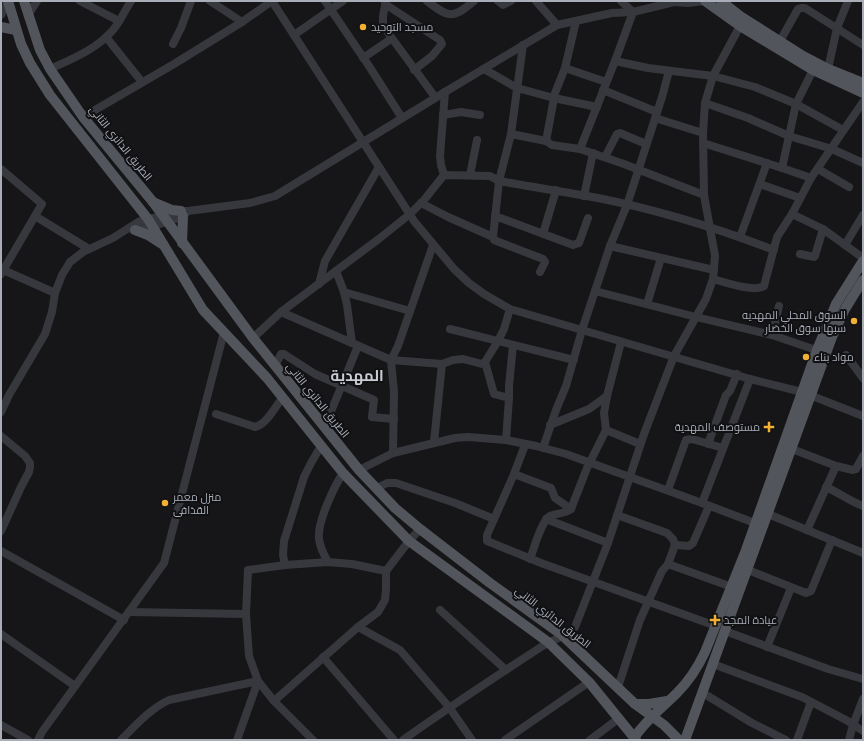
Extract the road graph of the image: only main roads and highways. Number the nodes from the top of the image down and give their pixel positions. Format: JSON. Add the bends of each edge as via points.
{"nodes":[{"id":1,"x":8,"y":1,"type":"edge"},
{"id":2,"x":24,"y":1,"type":"edge"},
{"id":3,"x":704,"y":1,"type":"edge"},
{"id":4,"x":721,"y":1,"type":"edge"},
{"id":5,"x":729,"y":4,"type":"edge"},
{"id":6,"x":1,"y":27,"type":"edge"},
{"id":7,"x":16,"y":30,"type":"junction"},
{"id":8,"x":863,"y":83,"type":"edge"},
{"id":9,"x":863,"y":93,"type":"edge"},
{"id":10,"x":153,"y":202,"type":"junction"},
{"id":11,"x":130,"y":230,"type":"road end"},
{"id":12,"x":182,"y":243,"type":"junction"},
{"id":13,"x":166,"y":246,"type":"junction"},
{"id":14,"x":863,"y":261,"type":"edge"},
{"id":15,"x":863,"y":280,"type":"edge"},
{"id":16,"x":822,"y":352,"type":"junction"},
{"id":17,"x":759,"y":525,"type":"junction"},
{"id":18,"x":720,"y":629,"type":"junction"},
{"id":19,"x":669,"y":701,"type":"junction"},
{"id":20,"x":635,"y":704,"type":"junction"},
{"id":21,"x":651,"y":716,"type":"junction"},
{"id":22,"x":635,"y":739,"type":"edge"},
{"id":23,"x":679,"y":740,"type":"edge"},
{"id":24,"x":685,"y":740,"type":"edge"}],
"edges":[{"from":1,"to":7,"type":"main road","name":"الطريق الدائري الثاني"},
{"from":2,"to":10,"type":"main road","name":"الطريق الدائري الثاني","via":[[34,36],[50,69],[83,117]]},
{"from":3,"to":9,"type":"main road","via":[[813,70]]},
{"from":4,"to":5,"type":"main road"},
{"from":5,"to":8,"type":"main road","via":[[803,56]]},
{"from":6,"to":7,"type":"main road"},
{"from":7,"to":13,"type":"main road","name":"الطريق الدائري الثاني","via":[[30,63],[50,96],[150,222]]},
{"from":10,"to":12,"type":"main road","name":"الطريق الدائري الثاني"},
{"from":10,"to":12,"type":"main road","via":[[184,213]]},
{"from":11,"to":13,"type":"main road","via":[[148,235]]},
{"from":12,"to":20,"type":"main road","name":"الطريق الدائري الثاني","via":[[275,366],[359,470],[395,508],[562,636]]},
{"from":13,"to":22,"type":"main road","name":"الطريق الدائري الثاني","via":[[203,310],[283,397],[343,473],[409,541],[548,642],[602,696]]},
{"from":14,"to":16,"type":"main road","via":[[836,304]]},
{"from":15,"to":16,"type":"main road"},
{"from":16,"to":17,"type":"main road","via":[[802,392]]},
{"from":16,"to":17,"type":"main road","via":[[812,396],[768,514]]},
{"from":17,"to":18,"type":"main road","via":[[732,587]]},
{"from":17,"to":18,"type":"main road","via":[[748,570]]},
{"from":18,"to":19,"type":"main road","via":[[686,683]]},
{"from":18,"to":24,"type":"main road","via":[[713,664]]},
{"from":19,"to":20,"type":"main road"},
{"from":19,"to":21,"type":"main road"},
{"from":20,"to":21,"type":"main road","name":"الطريق الدائري الثاني"},
{"from":21,"to":22,"type":"main road"},
{"from":21,"to":23,"type":"main road","name":"الطريق الدائري الثاني"}]}
